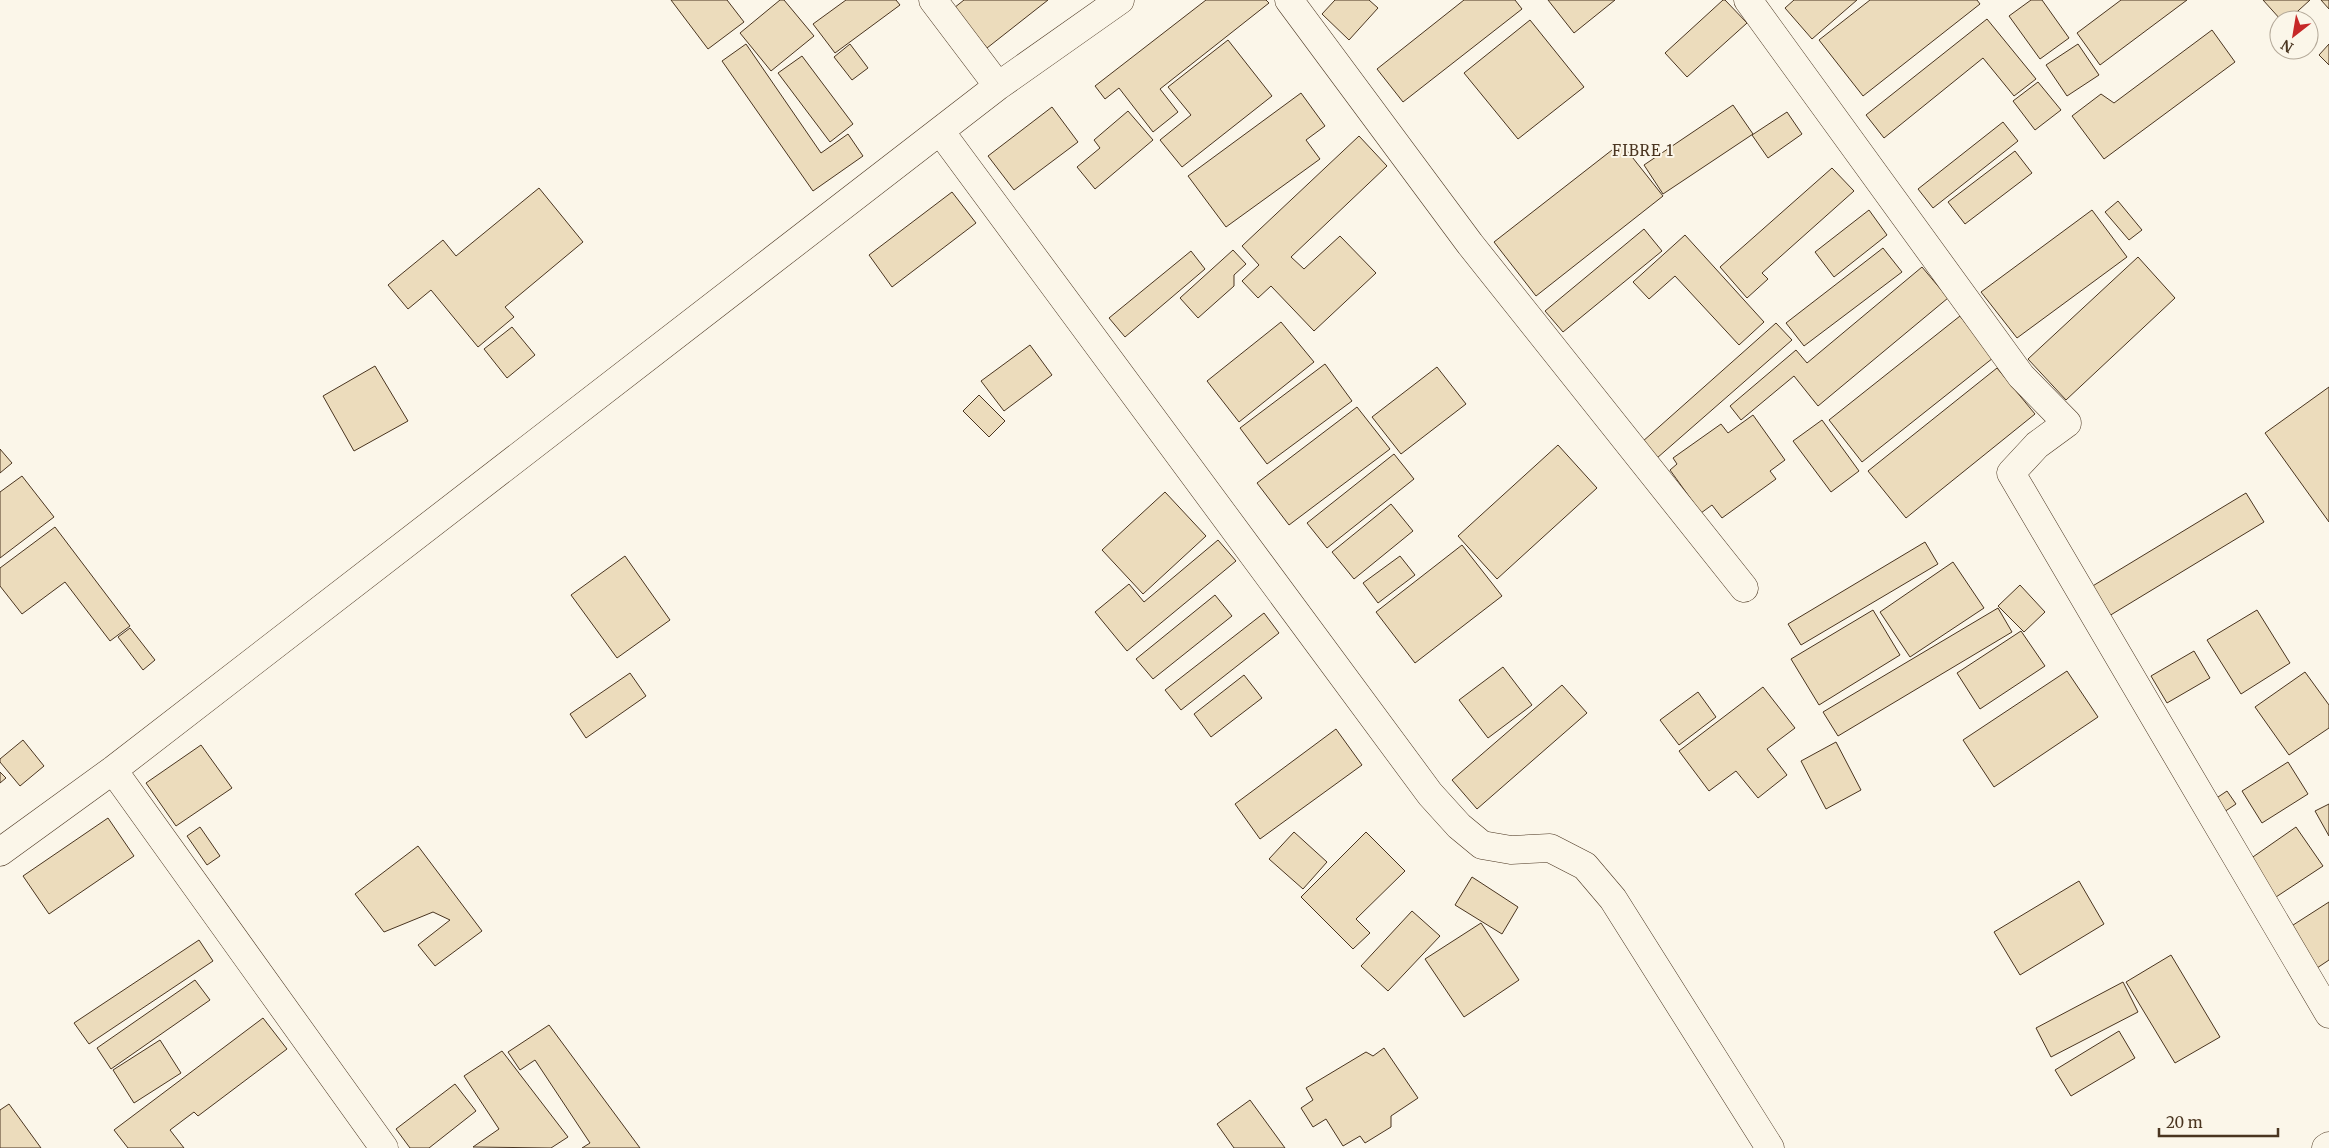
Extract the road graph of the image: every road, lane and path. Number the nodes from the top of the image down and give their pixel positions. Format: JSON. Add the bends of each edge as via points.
{"nodes":[{"id":1,"x":933,"y":0,"type":"edge"},
{"id":2,"x":1120,"y":0,"type":"edge"},
{"id":3,"x":1288,"y":0,"type":"edge"},
{"id":4,"x":1748,"y":0,"type":"edge"},
{"id":5,"x":998,"y":86,"type":"junction"},
{"id":6,"x":940,"y":131,"type":"junction"},
{"id":7,"x":1744,"y":588,"type":"dead end"},
{"id":8,"x":113,"y":770,"type":"junction"},
{"id":9,"x":0,"y":852,"type":"edge"},
{"id":10,"x":2329,"y":1014,"type":"edge"},
{"id":11,"x":384,"y":1148,"type":"edge"},
{"id":12,"x":1770,"y":1148,"type":"edge"}],
"edges":[{"from":1,"to":5,"type":"street"},
{"from":2,"to":5,"type":"street"},
{"from":3,"to":7,"type":"street","via":[[1470,244]]},
{"from":4,"to":10,"type":"street","via":[[2020,376],[2067,423],[2037,445],[2012,473]]},
{"from":5,"to":6,"type":"street"},
{"from":6,"to":8,"type":"street"},
{"from":6,"to":12,"type":"street","via":[[1430,794],[1459,826],[1482,845],[1511,850],[1550,848],[1585,866],[1613,900]]},
{"from":8,"to":9,"type":"street"},
{"from":8,"to":11,"type":"street"}]}
